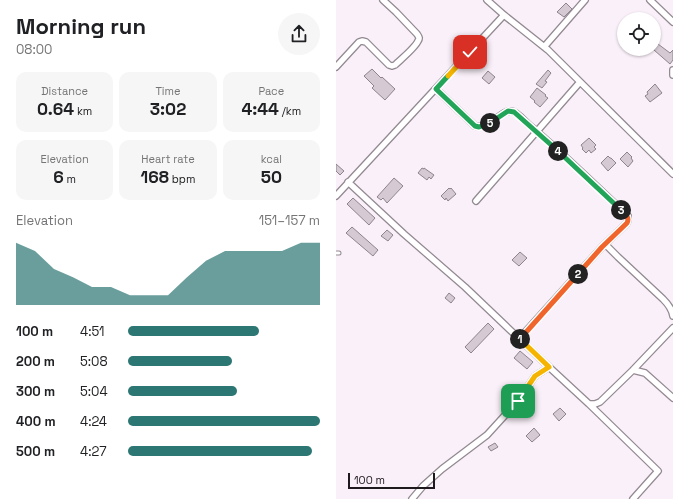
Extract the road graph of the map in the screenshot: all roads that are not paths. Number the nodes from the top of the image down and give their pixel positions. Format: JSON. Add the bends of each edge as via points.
{"nodes":[{"id":1,"x":383,"y":0,"type":"edge"},
{"id":2,"x":487,"y":0,"type":"edge"},
{"id":3,"x":585,"y":0,"type":"edge"},
{"id":4,"x":650,"y":0,"type":"edge"},
{"id":5,"x":504,"y":15,"type":"junction"},
{"id":6,"x":673,"y":22,"type":"edge"},
{"id":7,"x":544,"y":47,"type":"junction"},
{"id":8,"x":336,"y":67,"type":"edge"},
{"id":9,"x":673,"y":70,"type":"edge"},
{"id":10,"x":673,"y":75,"type":"edge"},
{"id":11,"x":580,"y":82,"type":"junction"},
{"id":12,"x":436,"y":89,"type":"junction"},
{"id":13,"x":537,"y":131,"type":"junction"},
{"id":14,"x":673,"y":174,"type":"edge"},
{"id":15,"x":348,"y":182,"type":"junction"},
{"id":16,"x":336,"y":196,"type":"edge"},
{"id":17,"x":476,"y":200,"type":"dead end"},
{"id":18,"x":606,"y":244,"type":"junction"},
{"id":19,"x":673,"y":316,"type":"edge"},
{"id":20,"x":673,"y":328,"type":"edge"},
{"id":21,"x":520,"y":339,"type":"junction"},
{"id":22,"x":643,"y":360,"type":"junction"},
{"id":23,"x":549,"y":367,"type":"junction"},
{"id":24,"x":633,"y":370,"type":"junction"},
{"id":25,"x":645,"y":373,"type":"junction"},
{"id":26,"x":673,"y":398,"type":"edge"},
{"id":27,"x":589,"y":404,"type":"junction"},
{"id":28,"x":412,"y":499,"type":"edge"},
{"id":29,"x":634,"y":499,"type":"edge"}],
"edges":[{"from":1,"to":8,"type":"street","via":[[417,34],[419,40],[392,66],[362,41]]},
{"from":2,"to":5,"type":"street"},
{"from":3,"to":7,"type":"street"},
{"from":4,"to":6,"type":"street"},
{"from":5,"to":7,"type":"street"},
{"from":5,"to":12,"type":"street"},
{"from":7,"to":11,"type":"street"},
{"from":9,"to":10,"type":"street"},
{"from":11,"to":13,"type":"street"},
{"from":11,"to":14,"type":"street"},
{"from":12,"to":13,"type":"street","via":[[475,126],[488,124],[511,111]]},
{"from":12,"to":15,"type":"street"},
{"from":13,"to":17,"type":"street"},
{"from":13,"to":18,"type":"street","via":[[628,216],[627,223]]},
{"from":15,"to":16,"type":"street"},
{"from":15,"to":21,"type":"street"},
{"from":18,"to":19,"type":"street","via":[[670,306]]},
{"from":18,"to":21,"type":"street"},
{"from":20,"to":22,"type":"street"},
{"from":21,"to":23,"type":"street"},
{"from":22,"to":24,"type":"street"},
{"from":22,"to":25,"type":"street"},
{"from":23,"to":27,"type":"street"},
{"from":23,"to":28,"type":"street","via":[[535,376],[518,401],[487,435],[442,469]]},
{"from":24,"to":25,"type":"street"},
{"from":24,"to":27,"type":"street","via":[[600,402]]},
{"from":25,"to":26,"type":"street"},
{"from":27,"to":29,"type":"street","via":[[658,471]]}]}
